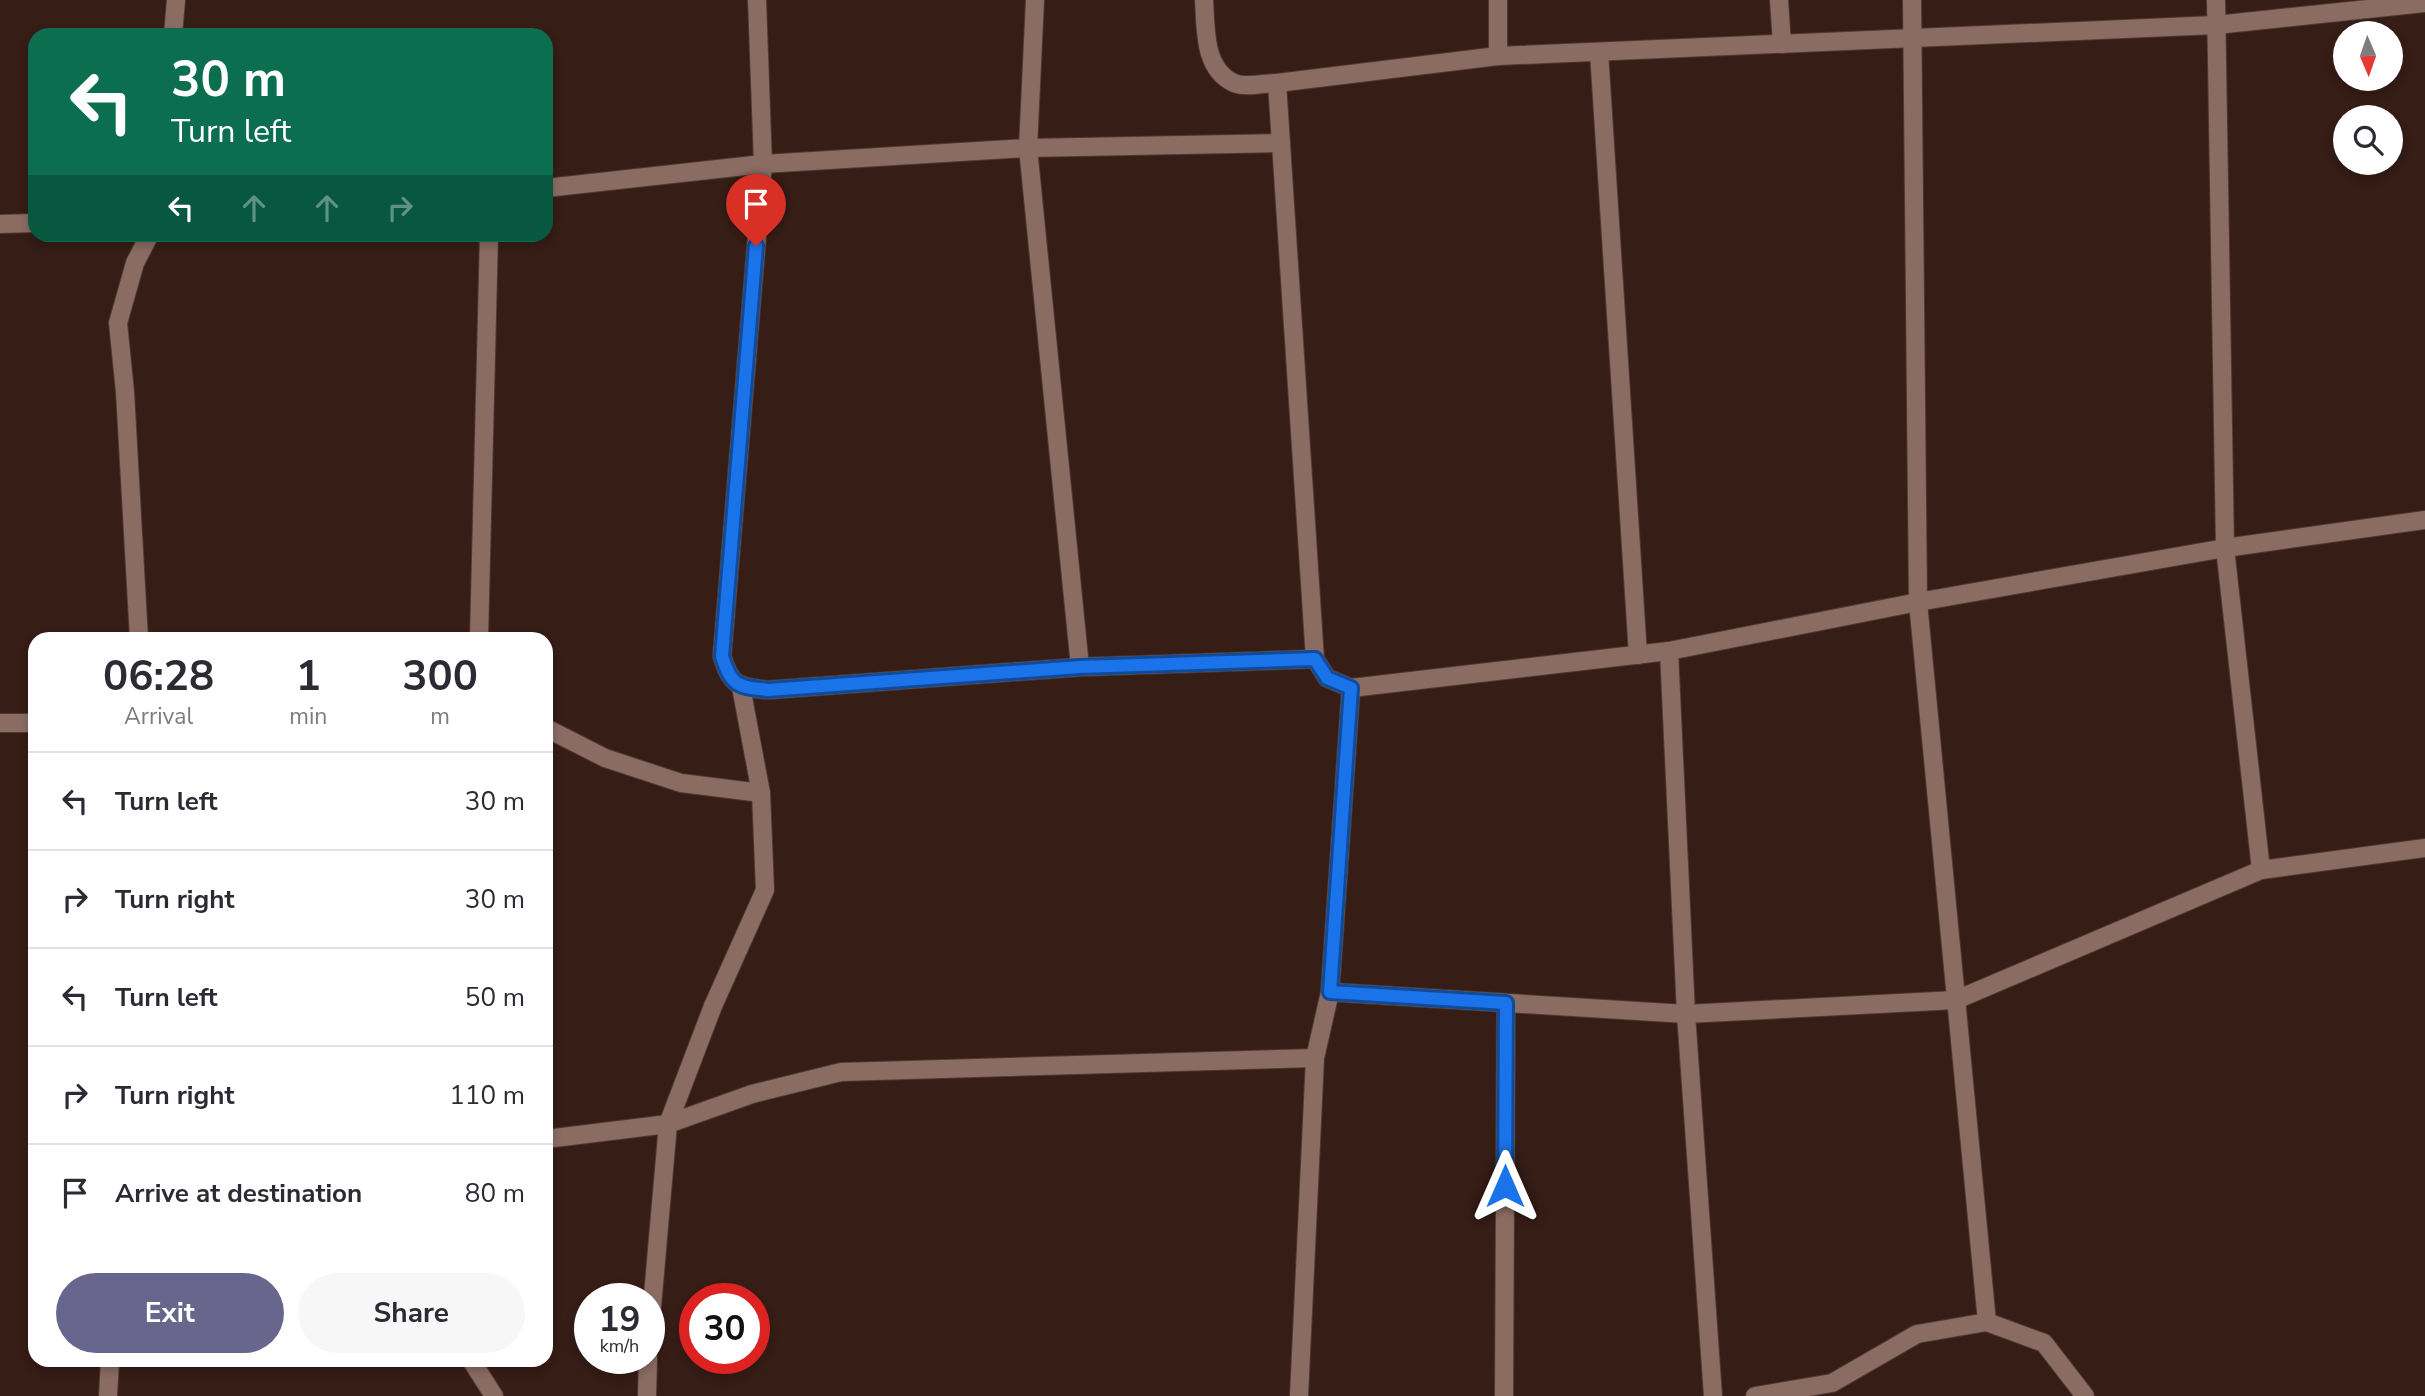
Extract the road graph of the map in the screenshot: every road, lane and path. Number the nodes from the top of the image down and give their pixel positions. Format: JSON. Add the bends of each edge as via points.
{"nodes":[{"id":1,"x":176,"y":0,"type":"edge"},
{"id":2,"x":757,"y":0,"type":"edge"},
{"id":3,"x":1035,"y":0,"type":"edge"},
{"id":4,"x":1204,"y":0,"type":"edge"},
{"id":5,"x":1498,"y":0,"type":"edge"},
{"id":6,"x":1779,"y":0,"type":"edge"},
{"id":7,"x":1912,"y":0,"type":"edge"},
{"id":8,"x":2216,"y":0,"type":"edge"},
{"id":9,"x":2425,"y":4,"type":"edge"},
{"id":10,"x":2216,"y":25,"type":"junction"},
{"id":11,"x":174,"y":28,"type":"edge"},
{"id":12,"x":1913,"y":39,"type":"junction"},
{"id":13,"x":1782,"y":44,"type":"junction"},
{"id":14,"x":1599,"y":52,"type":"junction"},
{"id":15,"x":1498,"y":57,"type":"junction"},
{"id":16,"x":1277,"y":83,"type":"junction"},
{"id":17,"x":1281,"y":143,"type":"junction"},
{"id":18,"x":1028,"y":148,"type":"junction"},
{"id":19,"x":763,"y":164,"type":"junction"},
{"id":20,"x":553,"y":187,"type":"edge"},
{"id":21,"x":0,"y":223,"type":"edge"},
{"id":22,"x":28,"y":223,"type":"edge"},
{"id":23,"x":146,"y":242,"type":"edge"},
{"id":24,"x":489,"y":242,"type":"edge"},
{"id":25,"x":2425,"y":520,"type":"edge"},
{"id":26,"x":2225,"y":548,"type":"junction"},
{"id":27,"x":1919,"y":602,"type":"junction"},
{"id":28,"x":139,"y":632,"type":"edge"},
{"id":29,"x":479,"y":632,"type":"edge"},
{"id":30,"x":1669,"y":651,"type":"junction"},
{"id":31,"x":1638,"y":655,"type":"junction"},
{"id":32,"x":1315,"y":659,"type":"junction"},
{"id":33,"x":1080,"y":667,"type":"junction"},
{"id":34,"x":741,"y":687,"type":"junction"},
{"id":35,"x":1351,"y":688,"type":"junction"},
{"id":36,"x":0,"y":723,"type":"edge"},
{"id":37,"x":28,"y":723,"type":"edge"},
{"id":38,"x":553,"y":732,"type":"edge"},
{"id":39,"x":761,"y":793,"type":"junction"},
{"id":40,"x":2425,"y":848,"type":"edge"},
{"id":41,"x":2261,"y":870,"type":"junction"},
{"id":42,"x":1330,"y":992,"type":"junction"},
{"id":43,"x":1956,"y":1000,"type":"junction"},
{"id":44,"x":1506,"y":1003,"type":"junction"},
{"id":45,"x":1686,"y":1014,"type":"junction"},
{"id":46,"x":1315,"y":1058,"type":"junction"},
{"id":47,"x":668,"y":1124,"type":"junction"},
{"id":48,"x":553,"y":1138,"type":"edge"},
{"id":49,"x":654,"y":1283,"type":"edge"},
{"id":50,"x":1987,"y":1322,"type":"junction"},
{"id":51,"x":110,"y":1367,"type":"edge"},
{"id":52,"x":476,"y":1367,"type":"edge"},
{"id":53,"x":648,"y":1374,"type":"edge"},
{"id":54,"x":108,"y":1396,"type":"edge"},
{"id":55,"x":495,"y":1396,"type":"edge"},
{"id":56,"x":647,"y":1396,"type":"edge"},
{"id":57,"x":1300,"y":1396,"type":"edge"},
{"id":58,"x":1504,"y":1396,"type":"edge"},
{"id":59,"x":1713,"y":1396,"type":"edge"},
{"id":60,"x":1755,"y":1396,"type":"edge"},
{"id":61,"x":2085,"y":1396,"type":"edge"}],
"edges":[{"from":1,"to":11,"type":"street"},
{"from":2,"to":19,"type":"street"},
{"from":3,"to":18,"type":"street"},
{"from":4,"to":16,"type":"street","via":[[1208,49],[1219,72],[1235,84]]},
{"from":5,"to":15,"type":"street"},
{"from":6,"to":13,"type":"street"},
{"from":7,"to":12,"type":"street"},
{"from":8,"to":10,"type":"street"},
{"from":9,"to":10,"type":"street"},
{"from":10,"to":12,"type":"street"},
{"from":10,"to":26,"type":"street"},
{"from":12,"to":13,"type":"street"},
{"from":12,"to":27,"type":"street"},
{"from":13,"to":14,"type":"street"},
{"from":14,"to":15,"type":"street"},
{"from":14,"to":31,"type":"street"},
{"from":15,"to":16,"type":"street"},
{"from":16,"to":17,"type":"street"},
{"from":17,"to":18,"type":"street"},
{"from":17,"to":32,"type":"street"},
{"from":18,"to":19,"type":"street"},
{"from":18,"to":33,"type":"street"},
{"from":19,"to":20,"type":"street"},
{"from":19,"to":34,"type":"street","via":[[722,656],[728,675]]},
{"from":21,"to":22,"type":"street"},
{"from":23,"to":28,"type":"street","via":[[118,323]]},
{"from":24,"to":29,"type":"street"},
{"from":25,"to":26,"type":"street"},
{"from":26,"to":27,"type":"street"},
{"from":26,"to":41,"type":"street"},
{"from":27,"to":30,"type":"street"},
{"from":27,"to":43,"type":"street"},
{"from":30,"to":31,"type":"street"},
{"from":30,"to":45,"type":"street"},
{"from":31,"to":35,"type":"street"},
{"from":32,"to":33,"type":"street"},
{"from":32,"to":35,"type":"street","via":[[1327,678]]},
{"from":33,"to":34,"type":"street","via":[[768,690]]},
{"from":34,"to":39,"type":"street"},
{"from":35,"to":42,"type":"street"},
{"from":36,"to":37,"type":"street"},
{"from":38,"to":39,"type":"street","via":[[605,758],[681,783]]},
{"from":39,"to":47,"type":"street","via":[[765,890],[713,1006]]},
{"from":40,"to":41,"type":"street"},
{"from":41,"to":43,"type":"street"},
{"from":42,"to":44,"type":"street"},
{"from":42,"to":46,"type":"street"},
{"from":43,"to":45,"type":"street"},
{"from":43,"to":50,"type":"street"},
{"from":44,"to":45,"type":"street"},
{"from":44,"to":58,"type":"street"},
{"from":45,"to":59,"type":"street"},
{"from":46,"to":47,"type":"street","via":[[841,1072],[752,1094]]},
{"from":46,"to":57,"type":"street"},
{"from":47,"to":48,"type":"street"},
{"from":47,"to":49,"type":"street"},
{"from":50,"to":60,"type":"street","via":[[1917,1334],[1832,1384]]},
{"from":50,"to":61,"type":"street","via":[[2044,1343]]},
{"from":51,"to":54,"type":"street"},
{"from":52,"to":55,"type":"street"},
{"from":53,"to":56,"type":"street"}]}
